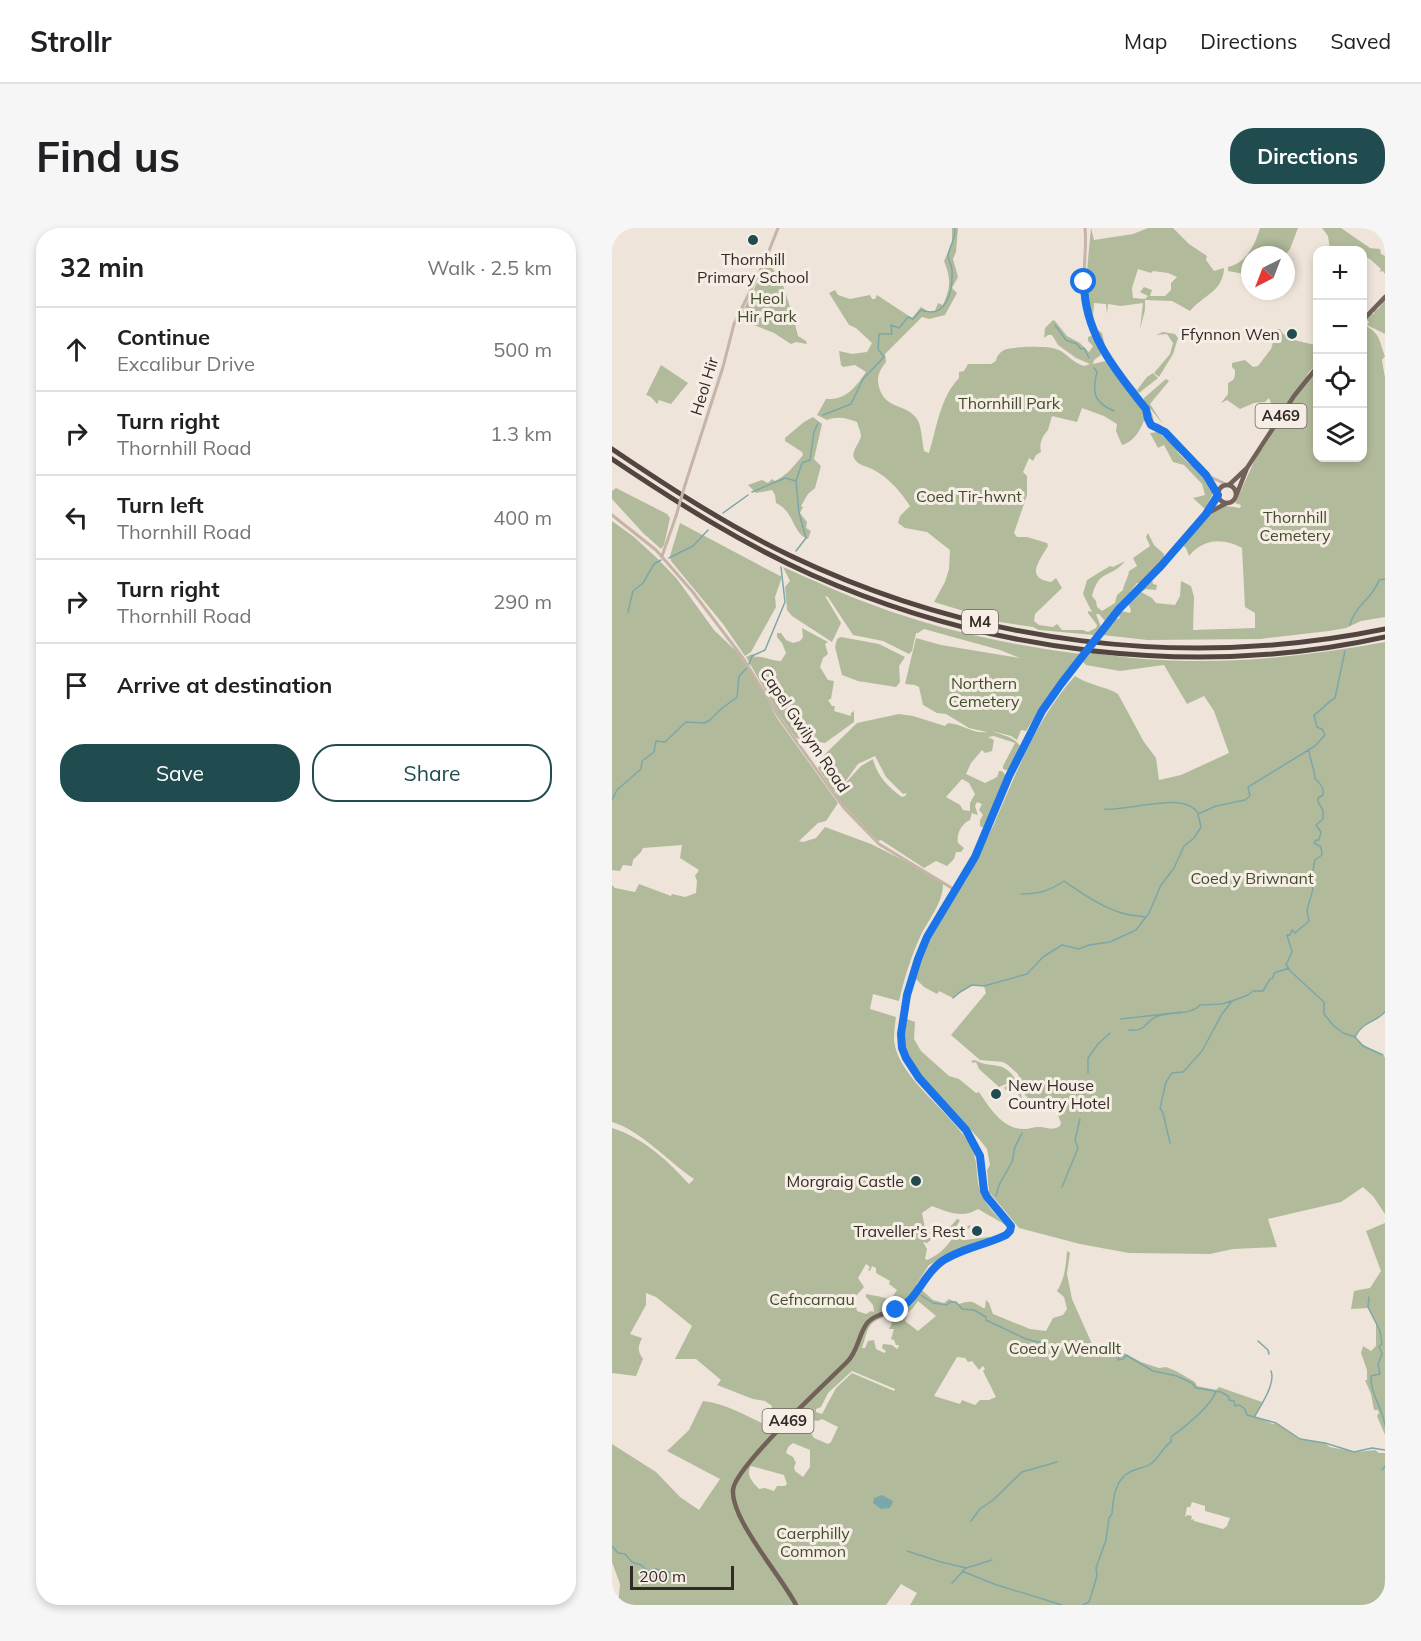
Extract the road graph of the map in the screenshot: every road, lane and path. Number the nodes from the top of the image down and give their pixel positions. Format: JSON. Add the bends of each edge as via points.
{"nodes":[{"id":1,"x":778,"y":228,"type":"edge"},
{"id":2,"x":1085,"y":228,"type":"edge"},
{"id":3,"x":1385,"y":297,"type":"edge"},
{"id":4,"x":1367,"y":316,"type":"edge"},
{"id":5,"x":1313,"y":371,"type":"edge"},
{"id":6,"x":612,"y":449,"type":"edge"},
{"id":7,"x":612,"y":459,"type":"edge"},
{"id":8,"x":1248,"y":468,"type":"junction"},
{"id":9,"x":1206,"y":475,"type":"junction"},
{"id":10,"x":1228,"y":485,"type":"junction"},
{"id":11,"x":1218,"y":495,"type":"junction"},
{"id":12,"x":1236,"y":496,"type":"junction"},
{"id":13,"x":1227,"y":503,"type":"junction"},
{"id":14,"x":1206,"y":514,"type":"junction"},
{"id":15,"x":612,"y":515,"type":"edge"},
{"id":16,"x":662,"y":556,"type":"junction"},
{"id":17,"x":1385,"y":628,"type":"edge"},
{"id":18,"x":1385,"y":638,"type":"edge"},
{"id":19,"x":955,"y":890,"type":"junction"},
{"id":20,"x":796,"y":1605,"type":"edge"}],
"edges":[{"from":1,"to":16,"type":"street","name":"Heol Hir","bridge":true,"via":[[734,324]]},
{"from":2,"to":9,"type":"street","via":[[1084,290],[1090,322],[1106,356],[1152,418],[1151,425],[1159,425]]},
{"from":3,"to":4,"type":"main road"},
{"from":5,"to":8,"type":"main road","number":"A469"},
{"from":6,"to":17,"type":"highway","number":"M4","via":[[721,519],[798,559],[889,596],[992,625],[1119,644],[1210,649],[1336,639]]},
{"from":7,"to":18,"type":"highway","number":"M4","via":[[716,526],[806,572],[910,612],[985,632],[1110,652],[1205,656],[1303,651]]},
{"from":8,"to":10,"type":"main road","number":"A469"},
{"from":8,"to":12,"type":"main road","number":"A469"},
{"from":9,"to":10,"type":"street"},
{"from":9,"to":11,"type":"street"},
{"from":10,"to":11,"type":"main road"},
{"from":10,"to":12,"type":"main road","via":[[1235,489]]},
{"from":11,"to":13,"type":"main road"},
{"from":11,"to":14,"type":"main road","number":"A469"},
{"from":12,"to":13,"type":"main road"},
{"from":13,"to":14,"type":"main road","number":"A469"},
{"from":14,"to":19,"type":"main road","number":"A469","bridge":true,"via":[[1119,609],[1056,691],[1033,726],[975,857]]},
{"from":15,"to":16,"type":"street","name":"Capel Gwilym Road"},
{"from":16,"to":19,"type":"street","name":"Capel Gwilym Road","via":[[743,658],[776,713],[844,808],[879,844]]},
{"from":19,"to":20,"type":"main road","number":"A469","via":[[918,959],[903,1015],[902,1048],[919,1078],[969,1136],[981,1161],[984,1191],[1011,1229],[1006,1235],[942,1261],[908,1303],[869,1321],[853,1356],[736,1480],[736,1506]]}]}
